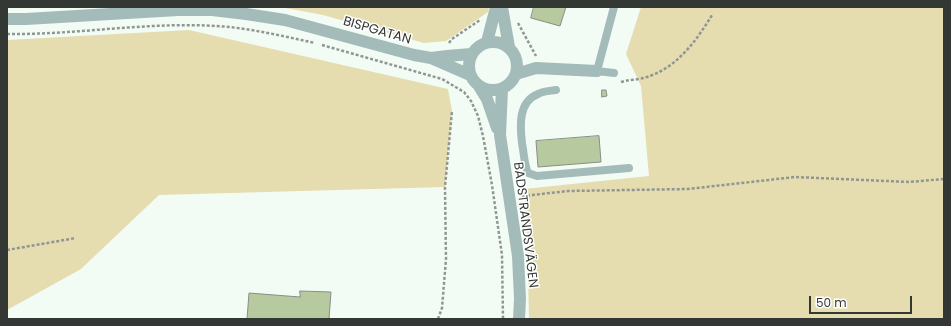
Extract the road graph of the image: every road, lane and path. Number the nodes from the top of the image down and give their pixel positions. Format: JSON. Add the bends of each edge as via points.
{"nodes":[{"id":1,"x":496,"y":7,"type":"edge"},
{"id":2,"x":502,"y":7,"type":"edge"},
{"id":3,"x":614,"y":7,"type":"edge"},
{"id":4,"x":712,"y":15,"type":"dead end"},
{"id":5,"x":7,"y":19,"type":"edge"},
{"id":6,"x":493,"y":20,"type":"junction"},
{"id":7,"x":7,"y":34,"type":"edge"},
{"id":8,"x":487,"y":42,"type":"junction"},
{"id":9,"x":509,"y":48,"type":"junction"},
{"id":10,"x":471,"y":54,"type":"junction"},
{"id":11,"x":516,"y":58,"type":"junction"},
{"id":12,"x":446,"y":60,"type":"junction"},
{"id":13,"x":536,"y":68,"type":"junction"},
{"id":14,"x":597,"y":71,"type":"junction"},
{"id":15,"x":614,"y":73,"type":"dead end"},
{"id":16,"x":516,"y":74,"type":"junction"},
{"id":17,"x":470,"y":75,"type":"junction"},
{"id":18,"x":442,"y":79,"type":"junction"},
{"id":19,"x":618,"y":82,"type":"dead end"},
{"id":20,"x":479,"y":86,"type":"junction"},
{"id":21,"x":502,"y":89,"type":"junction"},
{"id":22,"x":556,"y":90,"type":"dead end"},
{"id":23,"x":452,"y":111,"type":"dead end"},
{"id":24,"x":500,"y":135,"type":"junction"},
{"id":25,"x":629,"y":168,"type":"dead end"},
{"id":26,"x":944,"y":179,"type":"edge"},
{"id":27,"x":522,"y":188,"type":"dead end"},
{"id":28,"x":76,"y":238,"type":"dead end"},
{"id":29,"x":7,"y":250,"type":"edge"},
{"id":30,"x":438,"y":319,"type":"edge"},
{"id":31,"x":503,"y":319,"type":"edge"},
{"id":32,"x":519,"y":319,"type":"edge"}],
"edges":[{"from":1,"to":6,"type":"street"},
{"from":2,"to":9,"type":"street"},
{"from":3,"to":14,"type":"lane"},
{"from":4,"to":19,"type":"path","via":[[702,32],[673,65],[640,79]]},
{"from":5,"to":12,"type":"street","name":"BISPGATAN","via":[[212,10],[285,20],[414,55]]},
{"from":6,"to":8,"type":"street"},
{"from":6,"to":12,"type":"path","via":[[478,21],[452,39],[448,45]]},
{"from":7,"to":18,"type":"path","via":[[149,26],[229,27],[317,43]]},
{"from":8,"to":9,"type":"street","via":[[499,42]]},
{"from":8,"to":10,"type":"street"},
{"from":9,"to":11,"type":"street"},
{"from":10,"to":12,"type":"street","name":"BISPGATAN"},
{"from":10,"to":17,"type":"street","via":[[468,68]]},
{"from":11,"to":13,"type":"street"},
{"from":11,"to":16,"type":"street"},
{"from":12,"to":17,"type":"street","name":"BISPGATAN"},
{"from":12,"to":18,"type":"path"},
{"from":13,"to":14,"type":"street"},
{"from":13,"to":16,"type":"street"},
{"from":14,"to":15,"type":"lane"},
{"from":16,"to":21,"type":"street"},
{"from":17,"to":20,"type":"street","name":"BADSTRANDSVÄGEN"},
{"from":18,"to":31,"type":"path","via":[[464,92],[474,106],[482,129],[502,255]]},
{"from":20,"to":21,"type":"street","via":[[486,90]]},
{"from":20,"to":24,"type":"street","name":"BADSTRANDSVÄGEN","via":[[487,99]]},
{"from":21,"to":24,"type":"street","name":"BADSTRANDSVÄGEN"},
{"from":22,"to":25,"type":"lane","via":[[536,94],[522,110],[521,132],[528,173],[537,176]]},
{"from":23,"to":30,"type":"path","via":[[445,187],[446,259],[442,308]]},
{"from":24,"to":32,"type":"street","name":"BADSTRANDSVÄGEN","via":[[518,256]]},
{"from":26,"to":27,"type":"path","via":[[909,182],[795,177],[688,189],[568,191],[523,196]]},
{"from":28,"to":29,"type":"path"}]}
